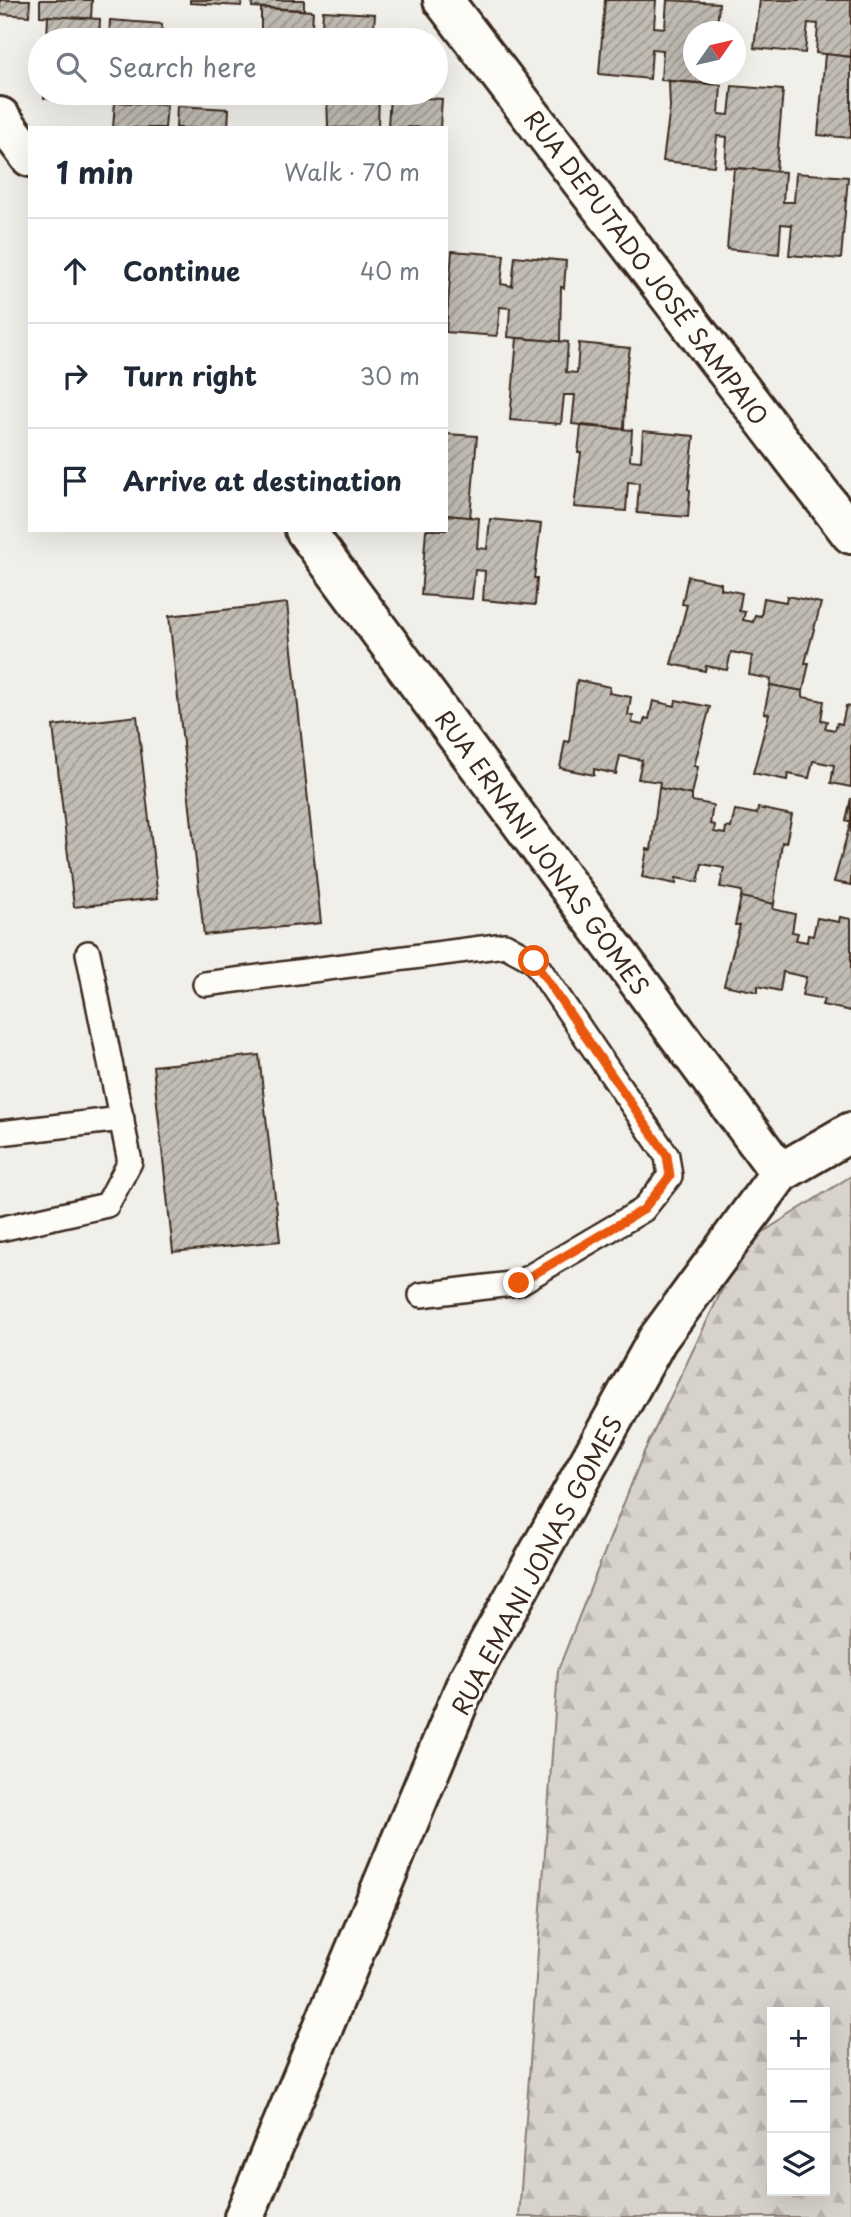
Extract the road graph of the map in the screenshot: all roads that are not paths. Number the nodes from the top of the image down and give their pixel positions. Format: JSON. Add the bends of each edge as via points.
{"nodes":[{"id":1,"x":443,"y":0,"type":"edge"},
{"id":2,"x":0,"y":117,"type":"edge"},
{"id":3,"x":28,"y":154,"type":"edge"},
{"id":4,"x":306,"y":532,"type":"edge"},
{"id":5,"x":851,"y":534,"type":"edge"},
{"id":6,"x":88,"y":953,"type":"dead end"},
{"id":7,"x":205,"y":984,"type":"dead end"},
{"id":8,"x":122,"y":1119,"type":"junction"},
{"id":9,"x":0,"y":1132,"type":"edge"},
{"id":10,"x":851,"y":1132,"type":"edge"},
{"id":11,"x":780,"y":1173,"type":"junction"},
{"id":12,"x":0,"y":1229,"type":"edge"},
{"id":13,"x":421,"y":1295,"type":"dead end"},
{"id":14,"x":244,"y":2217,"type":"edge"}],
"edges":[{"from":1,"to":5,"type":"street","name":"RUA DEPUTADO JOSÉ SAMPAIO"},
{"from":2,"to":3,"type":"street"},
{"from":4,"to":11,"type":"street","name":"RUA ERNANI JONAS GOMES"},
{"from":6,"to":8,"type":"lane"},
{"from":7,"to":13,"type":"lane","via":[[505,945],[534,961],[667,1156],[670,1176],[643,1210],[519,1283]]},
{"from":8,"to":9,"type":"lane"},
{"from":8,"to":12,"type":"lane","via":[[130,1162],[107,1205]]},
{"from":10,"to":11,"type":"street"},
{"from":11,"to":14,"type":"street","name":"RUA EMANI JONAS GOMES","via":[[657,1340],[467,1682]]}]}
